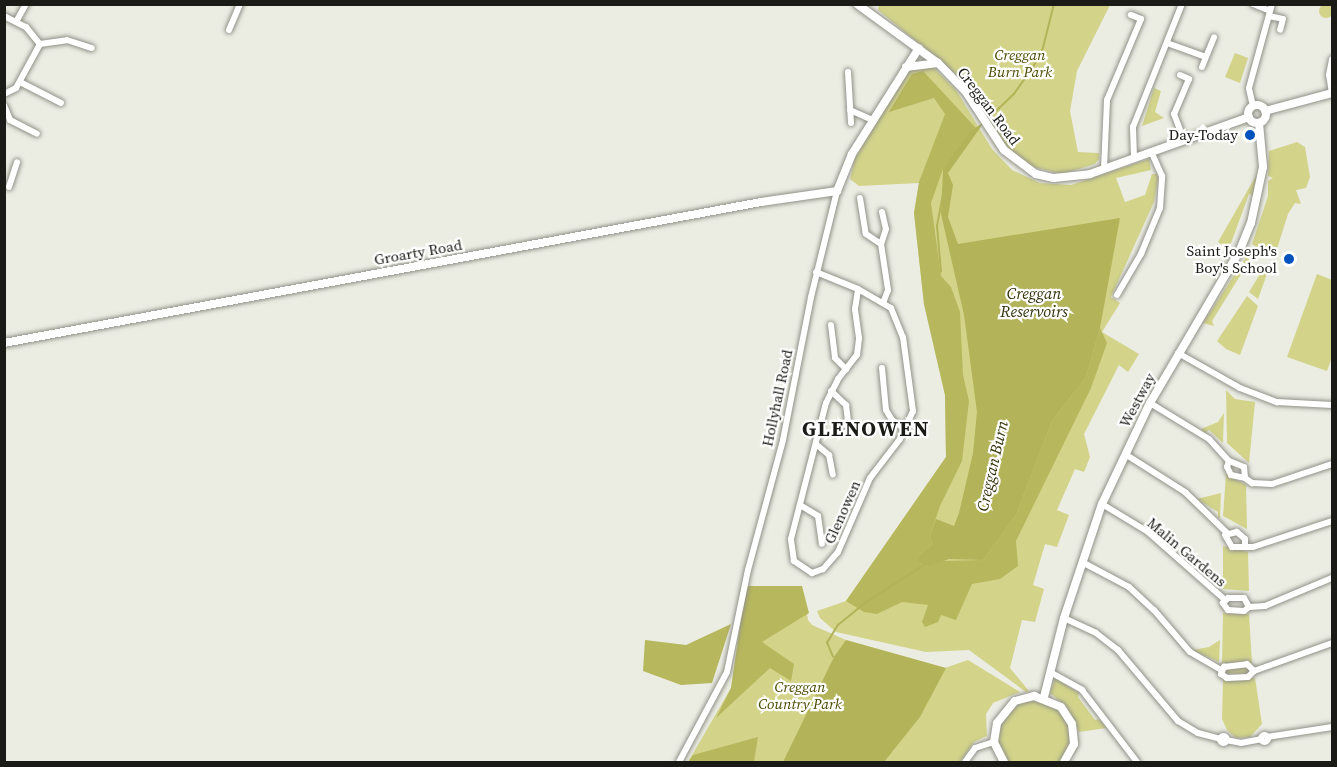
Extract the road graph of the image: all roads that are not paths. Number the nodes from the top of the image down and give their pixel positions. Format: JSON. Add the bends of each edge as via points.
{"nodes":[{"id":1,"x":26,"y":4,"type":"edge"},
{"id":2,"x":240,"y":4,"type":"edge"},
{"id":3,"x":857,"y":4,"type":"edge"},
{"id":4,"x":1182,"y":4,"type":"edge"},
{"id":5,"x":1253,"y":4,"type":"edge"},
{"id":6,"x":1271,"y":10,"type":"edge"},
{"id":7,"x":1131,"y":15,"type":"dead end"},
{"id":8,"x":4,"y":16,"type":"edge"},
{"id":9,"x":16,"y":22,"type":"junction"},
{"id":10,"x":228,"y":30,"type":"dead end"},
{"id":11,"x":1280,"y":30,"type":"dead end"},
{"id":12,"x":1214,"y":37,"type":"dead end"},
{"id":13,"x":1167,"y":43,"type":"junction"},
{"id":14,"x":40,"y":44,"type":"junction"},
{"id":15,"x":918,"y":48,"type":"junction"},
{"id":16,"x":84,"y":55,"type":"dead end"},
{"id":17,"x":1206,"y":57,"type":"junction"},
{"id":18,"x":1332,"y":59,"type":"edge"},
{"id":19,"x":938,"y":63,"type":"junction"},
{"id":20,"x":906,"y":67,"type":"junction"},
{"id":21,"x":1202,"y":67,"type":"dead end"},
{"id":22,"x":848,"y":72,"type":"dead end"},
{"id":23,"x":1180,"y":75,"type":"dead end"},
{"id":24,"x":20,"y":82,"type":"junction"},
{"id":25,"x":54,"y":90,"type":"dead end"},
{"id":26,"x":1332,"y":93,"type":"edge"},
{"id":27,"x":4,"y":94,"type":"edge"},
{"id":28,"x":51,"y":98,"type":"junction"},
{"id":29,"x":62,"y":103,"type":"dead end"},
{"id":30,"x":4,"y":105,"type":"edge"},
{"id":31,"x":1253,"y":106,"type":"junction"},
{"id":32,"x":850,"y":110,"type":"junction"},
{"id":33,"x":1265,"y":111,"type":"junction"},
{"id":34,"x":1248,"y":117,"type":"junction"},
{"id":35,"x":10,"y":120,"type":"junction"},
{"id":36,"x":872,"y":120,"type":"junction"},
{"id":37,"x":851,"y":123,"type":"dead end"},
{"id":38,"x":1259,"y":123,"type":"junction"},
{"id":39,"x":4,"y":126,"type":"edge"},
{"id":40,"x":1183,"y":138,"type":"junction"},
{"id":41,"x":33,"y":142,"type":"dead end"},
{"id":42,"x":1151,"y":150,"type":"junction"},
{"id":43,"x":1134,"y":157,"type":"junction"},
{"id":44,"x":17,"y":162,"type":"dead end"},
{"id":45,"x":1104,"y":169,"type":"junction"},
{"id":46,"x":7,"y":178,"type":"edge"},
{"id":47,"x":9,"y":187,"type":"dead end"},
{"id":48,"x":837,"y":192,"type":"junction"},
{"id":49,"x":860,"y":198,"type":"dead end"},
{"id":50,"x":882,"y":212,"type":"dead end"},
{"id":51,"x":881,"y":244,"type":"junction"},
{"id":52,"x":816,"y":273,"type":"junction"},
{"id":53,"x":858,"y":289,"type":"junction"},
{"id":54,"x":1117,"y":295,"type":"dead end"},
{"id":55,"x":883,"y":303,"type":"junction"},
{"id":56,"x":831,"y":325,"type":"dead end"},
{"id":57,"x":4,"y":343,"type":"edge"},
{"id":58,"x":1178,"y":352,"type":"junction"},
{"id":59,"x":882,"y":368,"type":"dead end"},
{"id":60,"x":846,"y":369,"type":"junction"},
{"id":61,"x":831,"y":391,"type":"junction"},
{"id":62,"x":1150,"y":403,"type":"junction"},
{"id":63,"x":1332,"y":405,"type":"edge"},
{"id":64,"x":905,"y":429,"type":"junction"},
{"id":65,"x":849,"y":431,"type":"dead end"},
{"id":66,"x":817,"y":445,"type":"junction"},
{"id":67,"x":1125,"y":454,"type":"junction"},
{"id":68,"x":1230,"y":461,"type":"junction"},
{"id":69,"x":1332,"y":464,"type":"edge"},
{"id":70,"x":833,"y":475,"type":"dead end"},
{"id":71,"x":1245,"y":477,"type":"junction"},
{"id":72,"x":1102,"y":504,"type":"junction"},
{"id":73,"x":800,"y":505,"type":"junction"},
{"id":74,"x":1332,"y":521,"type":"edge"},
{"id":75,"x":1227,"y":533,"type":"junction"},
{"id":76,"x":822,"y":544,"type":"dead end"},
{"id":77,"x":1245,"y":545,"type":"junction"},
{"id":78,"x":1082,"y":562,"type":"junction"},
{"id":79,"x":1332,"y":578,"type":"edge"},
{"id":80,"x":1225,"y":600,"type":"junction"},
{"id":81,"x":1249,"y":607,"type":"junction"},
{"id":82,"x":1064,"y":618,"type":"junction"},
{"id":83,"x":1332,"y":643,"type":"edge"},
{"id":84,"x":1221,"y":670,"type":"junction"},
{"id":85,"x":1254,"y":671,"type":"junction"},
{"id":86,"x":1050,"y":672,"type":"junction"},
{"id":87,"x":1044,"y":697,"type":"junction"},
{"id":88,"x":1332,"y":727,"type":"edge"},
{"id":89,"x":994,"y":742,"type":"junction"},
{"id":90,"x":679,"y":762,"type":"edge"},
{"id":91,"x":965,"y":762,"type":"edge"},
{"id":92,"x":1004,"y":762,"type":"edge"},
{"id":93,"x":1064,"y":762,"type":"edge"},
{"id":94,"x":1137,"y":762,"type":"edge"}],
"edges":[{"from":1,"to":9,"type":"street"},
{"from":2,"to":10,"type":"street"},
{"from":3,"to":15,"type":"street","name":"Creggan Road"},
{"from":4,"to":13,"type":"street"},
{"from":5,"to":6,"type":"street"},
{"from":6,"to":11,"type":"street","via":[[1283,19]]},
{"from":6,"to":31,"type":"street","via":[[1249,88]]},
{"from":7,"to":45,"type":"street","via":[[1141,19],[1107,100]]},
{"from":8,"to":9,"type":"street"},
{"from":9,"to":14,"type":"street"},
{"from":12,"to":17,"type":"street"},
{"from":13,"to":17,"type":"street"},
{"from":13,"to":43,"type":"street","via":[[1134,127]]},
{"from":14,"to":16,"type":"street","via":[[67,40],[90,48]]},
{"from":14,"to":24,"type":"street"},
{"from":15,"to":19,"type":"street","name":"Creggan Road"},
{"from":15,"to":20,"type":"street","name":"Hollyhall Road"},
{"from":17,"to":21,"type":"street"},
{"from":18,"to":26,"type":"street"},
{"from":19,"to":20,"type":"street"},
{"from":19,"to":45,"type":"street","name":"Creggan Road","via":[[966,92],[1004,150],[1024,168],[1054,178],[1071,178]]},
{"from":20,"to":36,"type":"street","name":"Hollyhall Road"},
{"from":22,"to":32,"type":"street"},
{"from":23,"to":40,"type":"street","via":[[1189,79],[1174,114]]},
{"from":24,"to":27,"type":"street"},
{"from":24,"to":28,"type":"street"},
{"from":25,"to":28,"type":"street"},
{"from":26,"to":33,"type":"street"},
{"from":28,"to":29,"type":"street"},
{"from":30,"to":35,"type":"street"},
{"from":31,"to":33,"type":"street"},
{"from":31,"to":34,"type":"street"},
{"from":32,"to":36,"type":"street"},
{"from":32,"to":37,"type":"street"},
{"from":33,"to":38,"type":"street","via":[[1266,117]]},
{"from":34,"to":38,"type":"street"},
{"from":34,"to":40,"type":"street","name":"Creggan Road"},
{"from":35,"to":39,"type":"street"},
{"from":35,"to":41,"type":"street","via":[[37,133]]},
{"from":36,"to":48,"type":"street","name":"Hollyhall Road"},
{"from":38,"to":58,"type":"street","name":"Westway","via":[[1263,167],[1251,222],[1240,250]]},
{"from":40,"to":42,"type":"street","name":"Creggan Road"},
{"from":42,"to":43,"type":"street","name":"Creggan Road"},
{"from":42,"to":54,"type":"street","via":[[1162,177],[1160,208],[1141,254]]},
{"from":43,"to":45,"type":"street","name":"Creggan Road"},
{"from":44,"to":46,"type":"street"},
{"from":46,"to":47,"type":"street"},
{"from":48,"to":52,"type":"street","name":"Hollyhall Road"},
{"from":48,"to":57,"type":"street","name":"Groarty Road","via":[[762,202]]},
{"from":49,"to":51,"type":"street","via":[[866,234]]},
{"from":50,"to":51,"type":"street","via":[[886,229]]},
{"from":51,"to":55,"type":"street","via":[[888,290]]},
{"from":52,"to":53,"type":"street","name":"Glenowen"},
{"from":52,"to":90,"type":"street","name":"Hollyhall Road","via":[[783,440],[748,570],[727,672]]},
{"from":53,"to":55,"type":"street","name":"Glenowen"},
{"from":53,"to":60,"type":"street","name":"Glenowen","via":[[858,347]]},
{"from":55,"to":64,"type":"street","name":"Glenowen","via":[[897,318],[904,348],[913,411]]},
{"from":56,"to":60,"type":"street","via":[[835,358]]},
{"from":58,"to":62,"type":"street","name":"Westway"},
{"from":58,"to":63,"type":"street","via":[[1240,388],[1277,402]]},
{"from":59,"to":64,"type":"street","via":[[886,410],[891,420]]},
{"from":60,"to":61,"type":"street","name":"Glenowen"},
{"from":61,"to":65,"type":"street","via":[[846,405]]},
{"from":61,"to":66,"type":"street","name":"Glenowen"},
{"from":62,"to":67,"type":"street","name":"Westway"},
{"from":62,"to":68,"type":"street","via":[[1209,439]]},
{"from":64,"to":73,"type":"street","name":"Glenowen","via":[[870,478],[838,552],[830,564],[815,572],[800,567],[790,550]]},
{"from":66,"to":70,"type":"street","via":[[830,455]]},
{"from":66,"to":73,"type":"street","name":"Glenowen"},
{"from":67,"to":72,"type":"street","name":"Westway"},
{"from":67,"to":75,"type":"street","via":[[1185,492]]},
{"from":68,"to":71,"type":"street","via":[[1244,467]]},
{"from":68,"to":71,"type":"street","via":[[1227,467],[1231,475]]},
{"from":69,"to":71,"type":"street","via":[[1272,483],[1252,483]]},
{"from":72,"to":78,"type":"street","name":"Westway"},
{"from":72,"to":80,"type":"street","name":"Malin Gardens","via":[[1166,546]]},
{"from":73,"to":76,"type":"street","via":[[818,516]]},
{"from":74,"to":77,"type":"street","via":[[1267,544]]},
{"from":75,"to":77,"type":"street","via":[[1242,536]]},
{"from":75,"to":77,"type":"street","via":[[1227,543],[1238,548]]},
{"from":78,"to":82,"type":"street","name":"Westway"},
{"from":78,"to":84,"type":"street","via":[[1129,587],[1190,652]]},
{"from":79,"to":81,"type":"street","name":"Malin Gardens","via":[[1265,606]]},
{"from":80,"to":81,"type":"street","name":"Malin Gardens","via":[[1244,598]]},
{"from":80,"to":81,"type":"street","name":"Malin Gardens","via":[[1228,610],[1244,611]]},
{"from":82,"to":86,"type":"street","name":"Westway"},
{"from":82,"to":88,"type":"street","via":[[1096,633],[1118,650],[1178,721],[1198,733],[1241,743]]},
{"from":83,"to":85,"type":"street"},
{"from":84,"to":85,"type":"street","via":[[1247,664]]},
{"from":84,"to":85,"type":"street","via":[[1227,678],[1248,677]]},
{"from":86,"to":87,"type":"street","name":"Westway"},
{"from":86,"to":94,"type":"street","via":[[1082,690]]},
{"from":87,"to":89,"type":"street","via":[[1024,698],[1007,706],[996,723]]},
{"from":87,"to":93,"type":"street","via":[[1061,707],[1072,724],[1074,744]]},
{"from":89,"to":91,"type":"street","via":[[975,748]]},
{"from":89,"to":92,"type":"street"}]}
